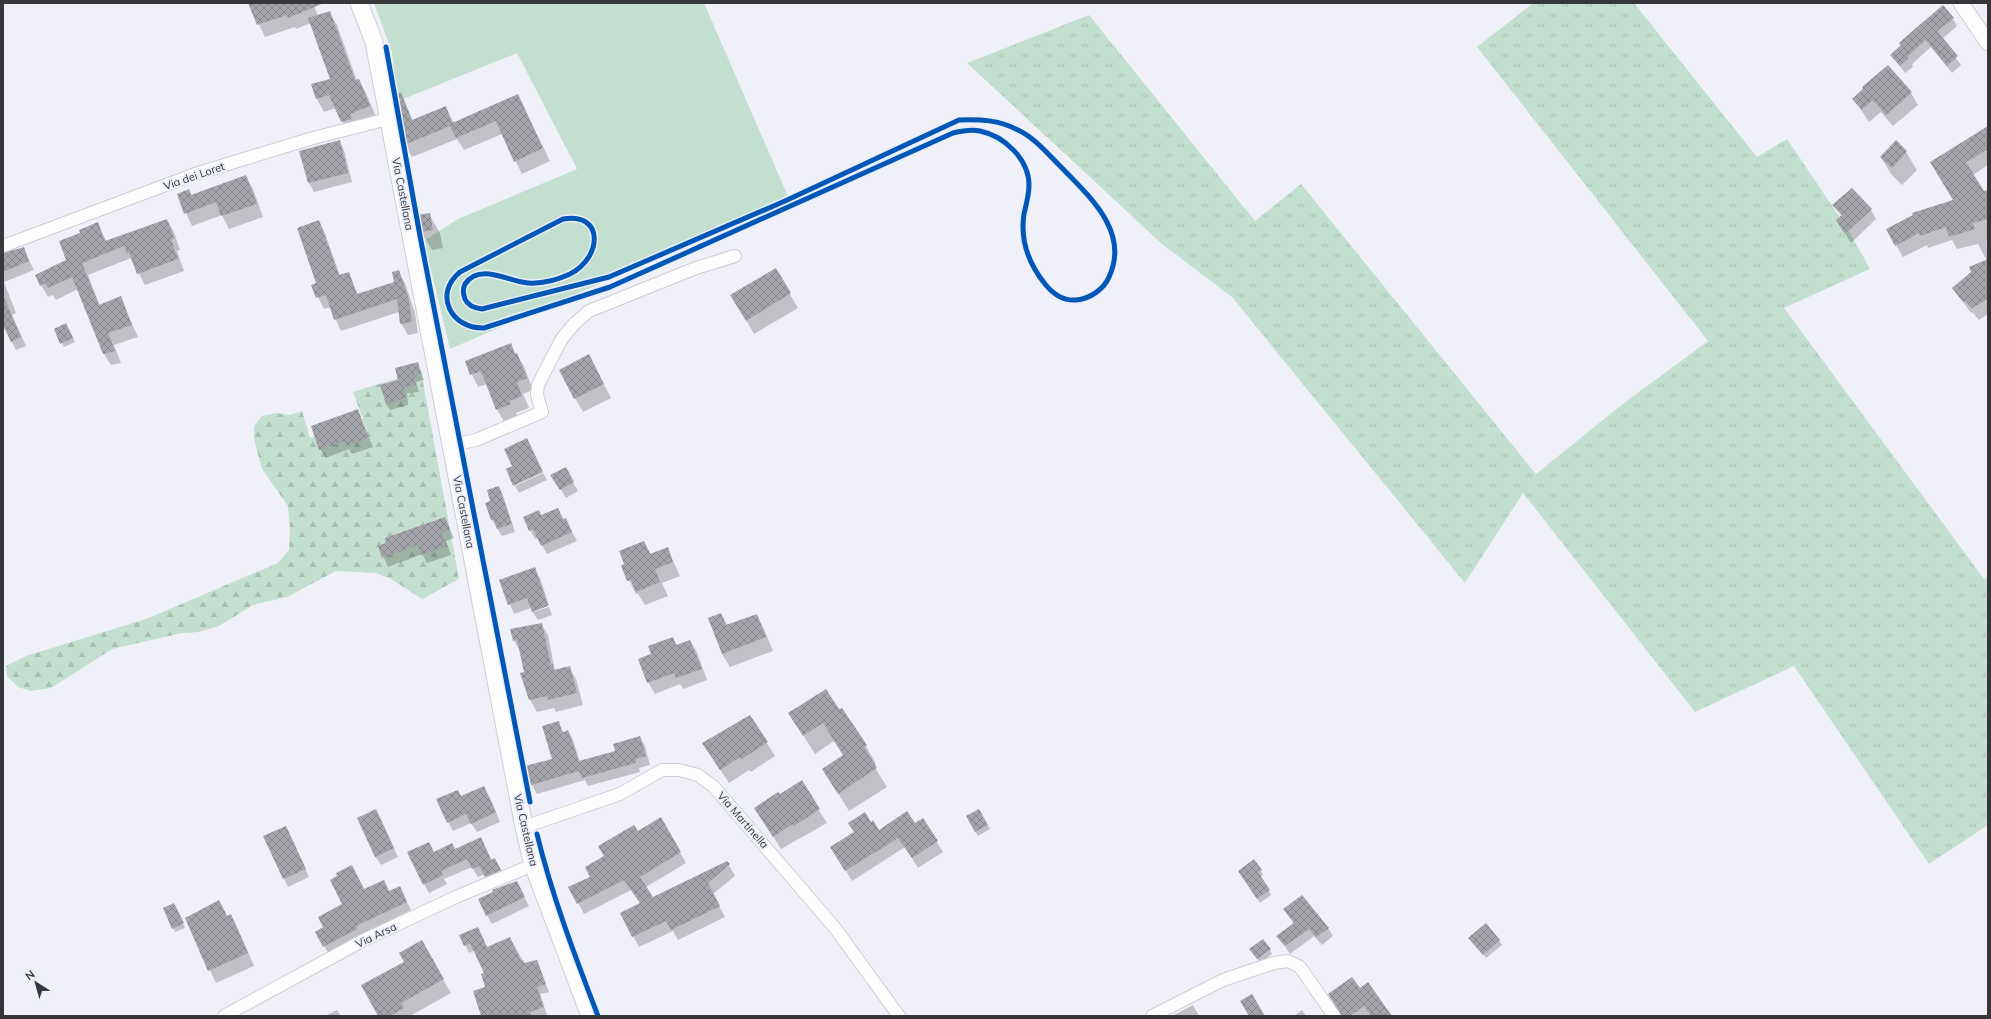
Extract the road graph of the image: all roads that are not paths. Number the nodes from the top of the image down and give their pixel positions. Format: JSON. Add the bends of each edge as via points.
{"nodes":[{"id":1,"x":359,"y":3,"type":"edge"},
{"id":2,"x":1961,"y":3,"type":"edge"},
{"id":3,"x":1988,"y":44,"type":"edge"},
{"id":4,"x":388,"y":119,"type":"junction"},
{"id":5,"x":3,"y":246,"type":"edge"},
{"id":6,"x":735,"y":256,"type":"dead end"},
{"id":7,"x":451,"y":445,"type":"junction"},
{"id":8,"x":524,"y":827,"type":"junction"},
{"id":9,"x":533,"y":865,"type":"junction"},
{"id":10,"x":224,"y":1016,"type":"edge"},
{"id":11,"x":590,"y":1016,"type":"edge"},
{"id":12,"x":899,"y":1016,"type":"edge"},
{"id":13,"x":1152,"y":1016,"type":"edge"},
{"id":14,"x":1334,"y":1016,"type":"edge"}],
"edges":[{"from":1,"to":4,"type":"main road","name":"Via Castellana","via":[[374,42]]},
{"from":2,"to":3,"type":"street"},
{"from":4,"to":5,"type":"street","name":"Via dei Loret","via":[[313,138],[194,174]]},
{"from":4,"to":7,"type":"main road","name":"Via Castellana"},
{"from":6,"to":7,"type":"street","via":[[696,268],[589,311],[561,340],[538,385],[537,395],[542,412],[476,440]]},
{"from":7,"to":8,"type":"main road","name":"Via Castellana"},
{"from":8,"to":9,"type":"main road","name":"Via Castellana"},
{"from":8,"to":12,"type":"street","name":"Via Martinella","via":[[620,794],[662,770],[679,770],[698,775],[714,787],[835,928]]},
{"from":9,"to":10,"type":"street","name":"Via Arsa","via":[[458,896],[362,941]]},
{"from":9,"to":11,"type":"main road","name":"Via Castellana"},
{"from":13,"to":14,"type":"street","via":[[1223,980],[1274,963],[1288,961],[1300,967]]}]}
